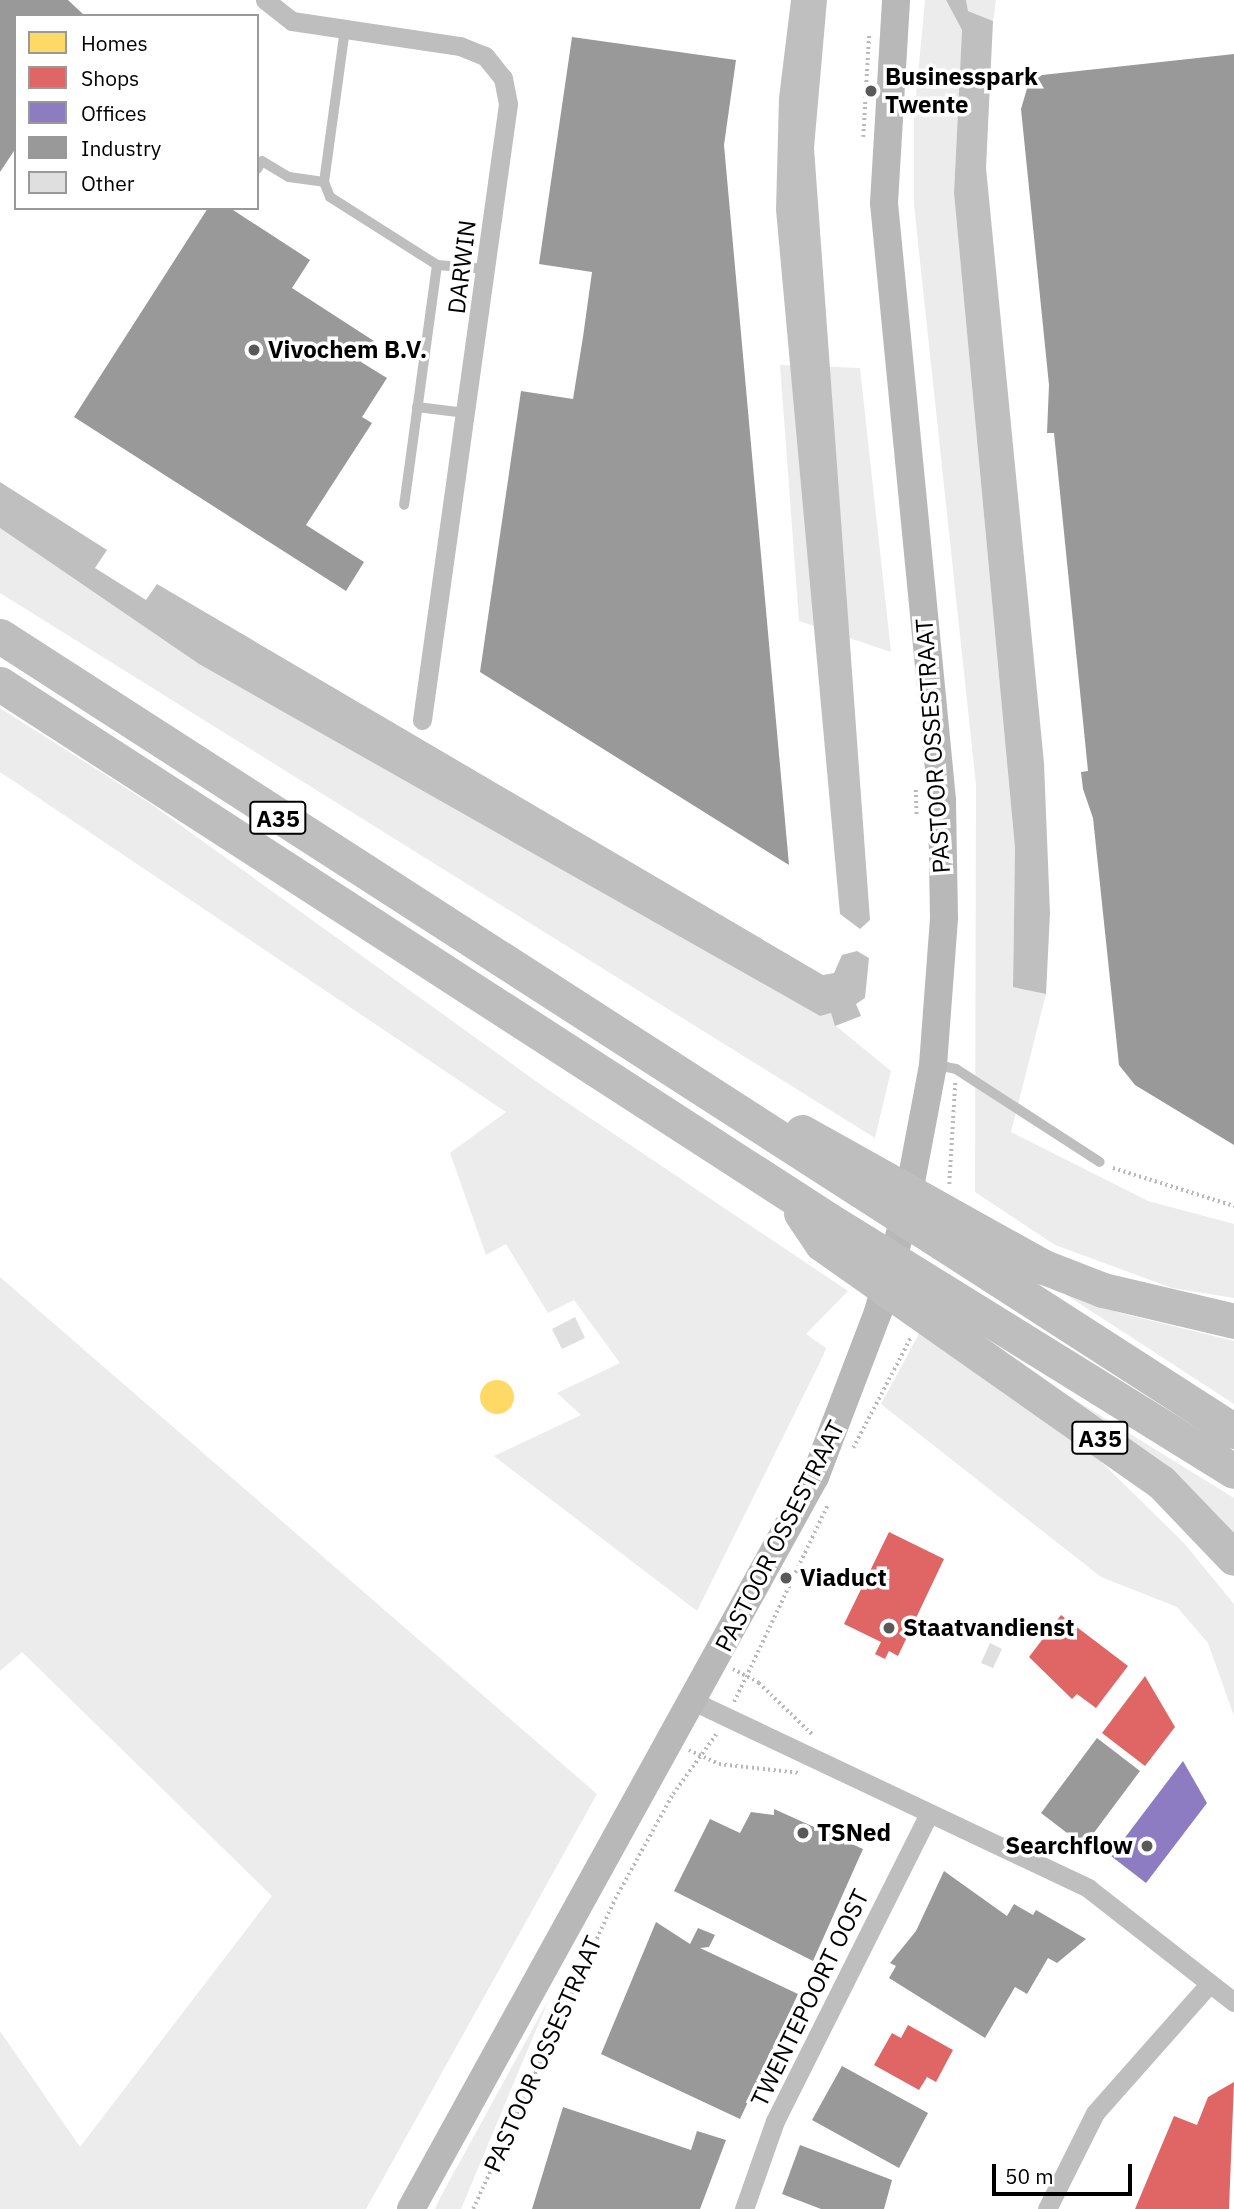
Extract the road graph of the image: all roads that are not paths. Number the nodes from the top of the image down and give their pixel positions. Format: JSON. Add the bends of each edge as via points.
{"nodes":[{"id":1,"x":265,"y":0,"type":"edge"},
{"id":2,"x":896,"y":0,"type":"edge"},
{"id":3,"x":345,"y":29,"type":"junction"},
{"id":4,"x":259,"y":166,"type":"edge"},
{"id":5,"x":324,"y":182,"type":"junction"},
{"id":6,"x":437,"y":265,"type":"junction"},
{"id":7,"x":486,"y":269,"type":"junction"},
{"id":8,"x":417,"y":407,"type":"junction"},
{"id":9,"x":467,"y":414,"type":"junction"},
{"id":10,"x":404,"y":505,"type":"dead end"},
{"id":11,"x":0,"y":636,"type":"edge"},
{"id":12,"x":0,"y":684,"type":"edge"},
{"id":13,"x":422,"y":720,"type":"dead end"},
{"id":14,"x":944,"y":1067,"type":"junction"},
{"id":15,"x":1100,"y":1162,"type":"road end"},
{"id":16,"x":974,"y":1250,"type":"junction"},
{"id":17,"x":956,"y":1318,"type":"junction"},
{"id":18,"x":1234,"y":1321,"type":"edge"},
{"id":19,"x":1234,"y":1431,"type":"edge"},
{"id":20,"x":1234,"y":1471,"type":"edge"},
{"id":21,"x":1234,"y":1558,"type":"edge"},
{"id":22,"x":695,"y":1702,"type":"junction"},
{"id":23,"x":929,"y":1812,"type":"junction"},
{"id":24,"x":1209,"y":1984,"type":"junction"},
{"id":25,"x":1234,"y":2002,"type":"edge"},
{"id":26,"x":421,"y":2207,"type":"edge"},
{"id":27,"x":744,"y":2209,"type":"edge"},
{"id":28,"x":1047,"y":2209,"type":"edge"}],
"edges":[{"from":1,"to":3,"type":"street","name":"DARWIN","via":[[292,21]]},
{"from":2,"to":14,"type":"main road","name":"PASTOOR OSSESTRAAT","via":[[884,203],[942,800]]},
{"from":3,"to":5,"type":"lane"},
{"from":3,"to":7,"type":"street","name":"DARWIN","via":[[460,46],[485,56],[503,78],[508,104]]},
{"from":4,"to":5,"type":"lane","via":[[262,161],[289,177]]},
{"from":5,"to":6,"type":"lane","via":[[330,197]]},
{"from":6,"to":7,"type":"lane"},
{"from":6,"to":8,"type":"lane"},
{"from":7,"to":9,"type":"street","name":"DARWIN"},
{"from":8,"to":9,"type":"lane"},
{"from":8,"to":10,"type":"lane"},
{"from":9,"to":13,"type":"street","name":"DARWIN"},
{"from":11,"to":16,"type":"highway","number":"A35","via":[[624,1042]]},
{"from":12,"to":17,"type":"highway","number":"A35","via":[[788,1194],[826,1232]]},
{"from":14,"to":15,"type":"lane"},
{"from":14,"to":22,"type":"main road","name":"PASTOOR OSSESTRAAT","via":[[882,1301],[837,1428],[789,1529]]},
{"from":16,"to":18,"type":"highway","number":"A35","via":[[1103,1290]]},
{"from":16,"to":19,"type":"highway","number":"A35"},
{"from":17,"to":20,"type":"highway","number":"A35"},
{"from":17,"to":21,"type":"highway","number":"A35","via":[[1161,1482]]},
{"from":22,"to":23,"type":"street"},
{"from":22,"to":26,"type":"main road","name":"PASTOOR OSSESTRAAT"},
{"from":23,"to":24,"type":"street","via":[[1088,1888]]},
{"from":23,"to":27,"type":"street","name":"TWENTEPOORT OOST","via":[[775,2121]]},
{"from":24,"to":25,"type":"street"},
{"from":24,"to":28,"type":"street","via":[[1095,2113]]}]}
